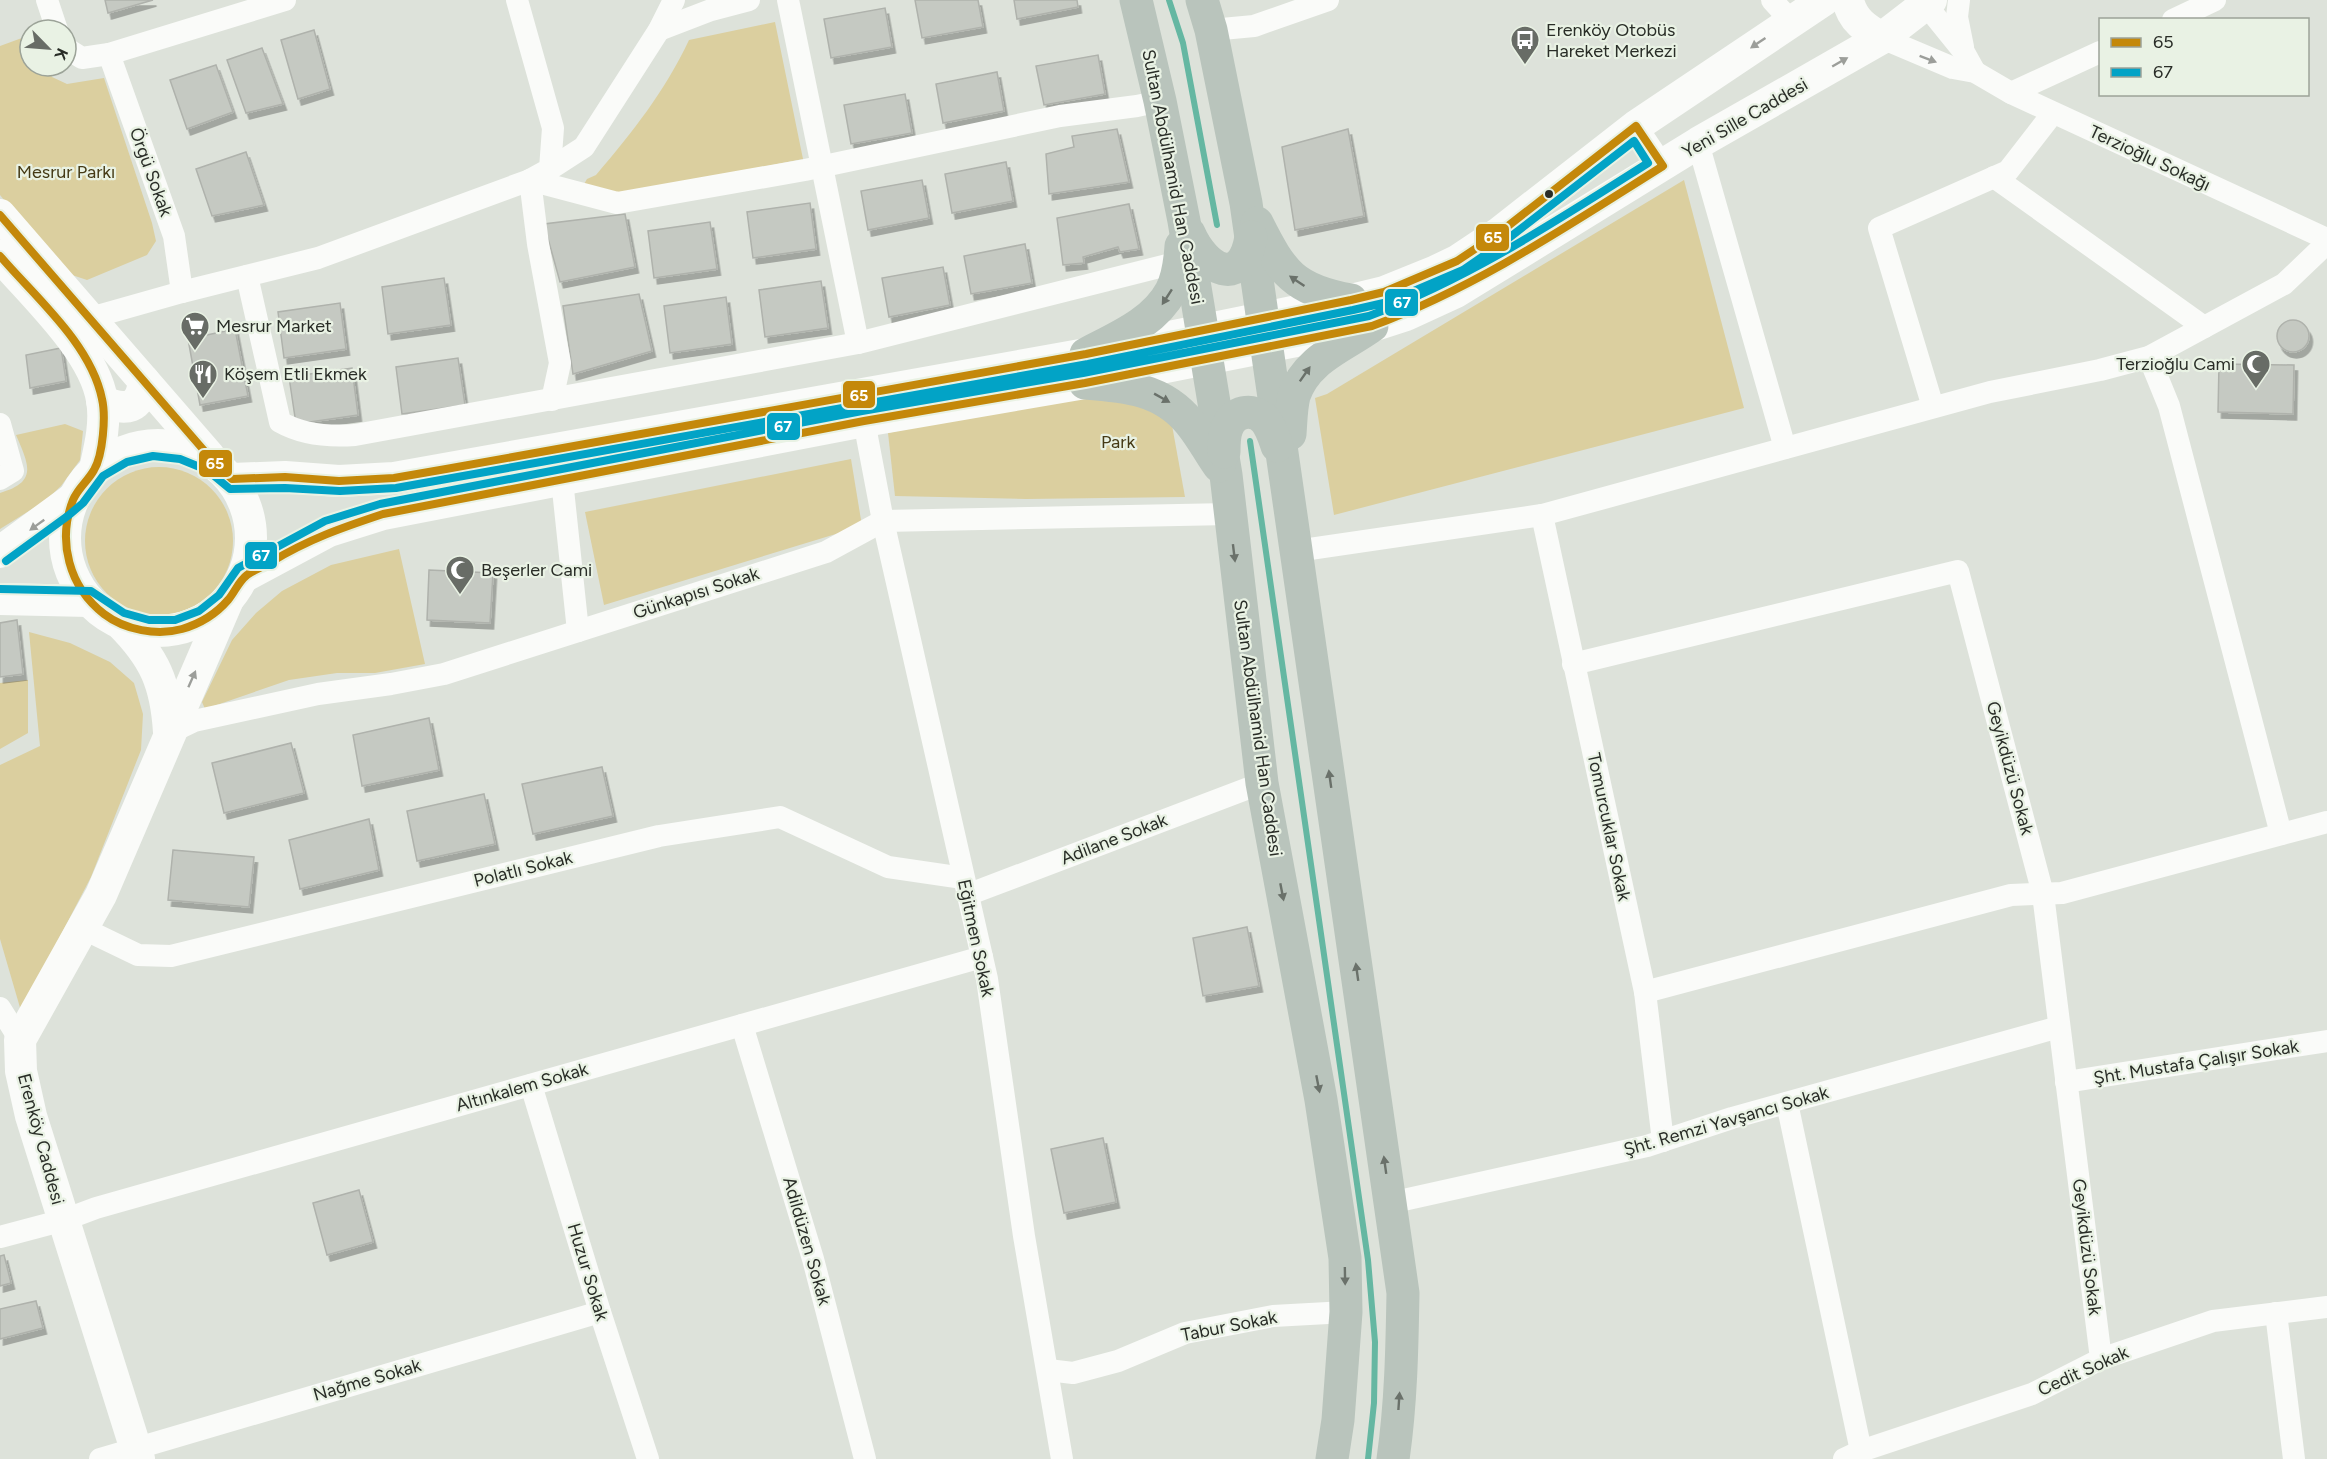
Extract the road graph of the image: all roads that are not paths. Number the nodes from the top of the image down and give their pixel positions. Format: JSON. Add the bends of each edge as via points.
{"nodes":[{"id":1,"x":47,"y":0,"type":"edge"},
{"id":2,"x":285,"y":0,"type":"edge"},
{"id":3,"x":516,"y":0,"type":"edge"},
{"id":4,"x":674,"y":0,"type":"edge"},
{"id":5,"x":749,"y":0,"type":"edge"},
{"id":6,"x":788,"y":0,"type":"edge"},
{"id":7,"x":1136,"y":0,"type":"edge"},
{"id":8,"x":1328,"y":0,"type":"edge"},
{"id":9,"x":1824,"y":0,"type":"edge"},
{"id":10,"x":1848,"y":0,"type":"edge"},
{"id":11,"x":1959,"y":0,"type":"edge"},
{"id":12,"x":2215,"y":0,"type":"edge"},
{"id":13,"x":1928,"y":2,"type":"edge"},
{"id":14,"x":1781,"y":10,"type":"edge"},
{"id":15,"x":1207,"y":15,"type":"edge"},
{"id":16,"x":53,"y":18,"type":"edge"},
{"id":17,"x":2177,"y":18,"type":"edge"},
{"id":18,"x":659,"y":30,"type":"junction"},
{"id":19,"x":1882,"y":38,"type":"junction"},
{"id":20,"x":1964,"y":52,"type":"junction"},
{"id":21,"x":2099,"y":52,"type":"edge"},
{"id":22,"x":109,"y":54,"type":"junction"},
{"id":23,"x":78,"y":56,"type":"edge"},
{"id":24,"x":1975,"y":72,"type":"junction"},
{"id":25,"x":2011,"y":93,"type":"junction"},
{"id":26,"x":1160,"y":101,"type":"junction"},
{"id":27,"x":2053,"y":113,"type":"junction"},
{"id":28,"x":1636,"y":126,"type":"junction"},
{"id":29,"x":1698,"y":143,"type":"junction"},
{"id":30,"x":823,"y":166,"type":"junction"},
{"id":31,"x":1663,"y":166,"type":"junction"},
{"id":32,"x":550,"y":169,"type":"junction"},
{"id":33,"x":1994,"y":177,"type":"junction"},
{"id":34,"x":530,"y":180,"type":"junction"},
{"id":35,"x":1246,"y":203,"type":"junction"},
{"id":36,"x":0,"y":215,"type":"edge"},
{"id":37,"x":1184,"y":220,"type":"junction"},
{"id":38,"x":1251,"y":237,"type":"junction"},
{"id":39,"x":2327,"y":241,"type":"edge"},
{"id":40,"x":0,"y":256,"type":"edge"},
{"id":41,"x":1179,"y":262,"type":"junction"},
{"id":42,"x":247,"y":276,"type":"junction"},
{"id":43,"x":182,"y":292,"type":"junction"},
{"id":44,"x":1351,"y":300,"type":"junction"},
{"id":45,"x":90,"y":318,"type":"junction"},
{"id":46,"x":1372,"y":326,"type":"junction"},
{"id":47,"x":2204,"y":327,"type":"junction"},
{"id":48,"x":1265,"y":333,"type":"junction"},
{"id":49,"x":858,"y":343,"type":"junction"},
{"id":50,"x":1204,"y":345,"type":"junction"},
{"id":51,"x":2149,"y":357,"type":"junction"},
{"id":52,"x":1086,"y":368,"type":"junction"},
{"id":53,"x":144,"y":381,"type":"junction"},
{"id":54,"x":552,"y":400,"type":"junction"},
{"id":55,"x":102,"y":401,"type":"junction"},
{"id":56,"x":1933,"y":407,"type":"junction"},
{"id":57,"x":864,"y":422,"type":"junction"},
{"id":58,"x":0,"y":424,"type":"edge"},
{"id":59,"x":1785,"y":448,"type":"junction"},
{"id":60,"x":95,"y":469,"type":"junction"},
{"id":61,"x":223,"y":471,"type":"junction"},
{"id":62,"x":1284,"y":471,"type":"junction"},
{"id":63,"x":1226,"y":475,"type":"junction"},
{"id":64,"x":0,"y":479,"type":"edge"},
{"id":65,"x":562,"y":480,"type":"junction"},
{"id":66,"x":74,"y":498,"type":"junction"},
{"id":67,"x":1229,"y":514,"type":"junction"},
{"id":68,"x":1542,"y":515,"type":"junction"},
{"id":69,"x":883,"y":521,"type":"junction"},
{"id":70,"x":1296,"y":551,"type":"junction"},
{"id":71,"x":0,"y":552,"type":"edge"},
{"id":72,"x":235,"y":590,"type":"junction"},
{"id":73,"x":0,"y":599,"type":"edge"},
{"id":74,"x":89,"y":601,"type":"junction"},
{"id":75,"x":120,"y":624,"type":"junction"},
{"id":76,"x":578,"y":631,"type":"junction"},
{"id":77,"x":1573,"y":664,"type":"junction"},
{"id":78,"x":169,"y":733,"type":"junction"},
{"id":79,"x":1262,"y":783,"type":"junction"},
{"id":80,"x":2327,"y":822,"type":"edge"},
{"id":81,"x":2281,"y":834,"type":"junction"},
{"id":82,"x":965,"y":886,"type":"junction"},
{"id":83,"x":2043,"y":894,"type":"junction"},
{"id":84,"x":82,"y":928,"type":"junction"},
{"id":85,"x":982,"y":957,"type":"junction"},
{"id":86,"x":1645,"y":993,"type":"junction"},
{"id":87,"x":0,"y":1008,"type":"edge"},
{"id":88,"x":742,"y":1025,"type":"junction"},
{"id":89,"x":2059,"y":1027,"type":"junction"},
{"id":90,"x":20,"y":1040,"type":"junction"},
{"id":91,"x":2327,"y":1041,"type":"edge"},
{"id":92,"x":10,"y":1073,"type":"edge"},
{"id":93,"x":2066,"y":1082,"type":"junction"},
{"id":94,"x":531,"y":1085,"type":"junction"},
{"id":95,"x":1787,"y":1103,"type":"junction"},
{"id":96,"x":1663,"y":1141,"type":"junction"},
{"id":97,"x":1390,"y":1203,"type":"junction"},
{"id":98,"x":64,"y":1220,"type":"junction"},
{"id":99,"x":0,"y":1237,"type":"edge"},
{"id":100,"x":2327,"y":1306,"type":"edge"},
{"id":101,"x":600,"y":1312,"type":"junction"},
{"id":102,"x":1346,"y":1312,"type":"junction"},
{"id":103,"x":2276,"y":1313,"type":"junction"},
{"id":104,"x":2101,"y":1359,"type":"junction"},
{"id":105,"x":1048,"y":1370,"type":"junction"},
{"id":106,"x":137,"y":1454,"type":"edge"},
{"id":107,"x":1853,"y":1455,"type":"edge"},
{"id":108,"x":100,"y":1459,"type":"edge"},
{"id":109,"x":648,"y":1459,"type":"edge"},
{"id":110,"x":865,"y":1459,"type":"edge"},
{"id":111,"x":1062,"y":1459,"type":"edge"},
{"id":112,"x":1332,"y":1459,"type":"edge"},
{"id":113,"x":1393,"y":1459,"type":"edge"},
{"id":114,"x":2294,"y":1459,"type":"edge"}],
"edges":[{"from":1,"to":16,"type":"street"},
{"from":2,"to":22,"type":"street"},
{"from":3,"to":32,"type":"street","via":[[553,128]]},
{"from":4,"to":18,"type":"street"},
{"from":5,"to":18,"type":"street"},
{"from":6,"to":30,"type":"street"},
{"from":7,"to":26,"type":"main road","name":"Sultan Abdülhamid Han Caddesi"},
{"from":8,"to":15,"type":"street","via":[[1254,26]]},
{"from":9,"to":14,"type":"main road","name":"Yeni Sille Caddesi"},
{"from":10,"to":19,"type":"main road","via":[[1863,27]]},
{"from":11,"to":20,"type":"street"},
{"from":12,"to":17,"type":"street"},
{"from":13,"to":19,"type":"main road","name":"Yeni Sille Caddesi"},
{"from":13,"to":20,"type":"street"},
{"from":14,"to":28,"type":"main road","name":"Yeni Sille Caddesi","one_way":true},
{"from":15,"to":35,"type":"main road"},
{"from":18,"to":32,"type":"street","via":[[584,147]]},
{"from":19,"to":24,"type":"street","one_way":true,"via":[[1953,68]]},
{"from":29,"to":19,"type":"main road","name":"Yeni Sille Caddesi","one_way":true},
{"from":20,"to":24,"type":"street"},
{"from":21,"to":25,"type":"street"},
{"from":22,"to":23,"type":"street"},
{"from":22,"to":43,"type":"street","name":"Örgü Sokak","via":[[174,236]]},
{"from":24,"to":25,"type":"street","name":"Terzioğlu Sokağı"},
{"from":25,"to":27,"type":"street","name":"Terzioğlu Sokağı"},
{"from":26,"to":30,"type":"street","via":[[1060,116]]},
{"from":26,"to":37,"type":"main road","name":"Sultan Abdülhamid Han Caddesi"},
{"from":27,"to":33,"type":"street","via":[[2008,171]]},
{"from":27,"to":39,"type":"street","name":"Terzioğlu Sokağı"},
{"from":28,"to":31,"type":"street"},
{"from":28,"to":44,"type":"main road","name":"Yeni Sille Caddesi","via":[[1457,261],[1384,292]]},
{"from":29,"to":31,"type":"main road","name":"Yeni Sille Caddesi"},
{"from":29,"to":59,"type":"street"},
{"from":30,"to":34,"type":"street","via":[[617,203]]},
{"from":30,"to":49,"type":"street"},
{"from":31,"to":46,"type":"main road","name":"Yeni Sille Caddesi","via":[[1456,292]]},
{"from":32,"to":34,"type":"street"},
{"from":33,"to":47,"type":"street"},
{"from":33,"to":56,"type":"street","via":[[1879,228]]},
{"from":34,"to":42,"type":"street","via":[[318,258]]},
{"from":34,"to":54,"type":"street","via":[[560,363]]},
{"from":35,"to":38,"type":"main road"},
{"from":44,"to":35,"type":"main road","one_way":true,"via":[[1316,291],[1288,274],[1277,262]]},
{"from":36,"to":45,"type":"main road"},
{"from":37,"to":38,"type":"main road","via":[[1203,257],[1219,269],[1241,263]]},
{"from":37,"to":41,"type":"main road"},
{"from":37,"to":50,"type":"main road","name":"Sultan Abdülhamid Han Caddesi"},
{"from":38,"to":48,"type":"main road"},
{"from":39,"to":47,"type":"street","via":[[2284,284]]},
{"from":40,"to":55,"type":"main road","via":[[82,351]]},
{"from":41,"to":49,"type":"street"},
{"from":41,"to":52,"type":"main road","one_way":true,"via":[[1172,290],[1161,306]]},
{"from":42,"to":43,"type":"street"},
{"from":42,"to":54,"type":"street","via":[[279,422],[291,428],[329,437],[355,435]]},
{"from":43,"to":45,"type":"street"},
{"from":44,"to":48,"type":"main road","name":"Yeni Sille Caddesi"},
{"from":45,"to":53,"type":"main road"},
{"from":46,"to":48,"type":"main road","name":"Yeni Sille Caddesi"},
{"from":62,"to":46,"type":"main road","one_way":true,"via":[[1294,398],[1305,372]]},
{"from":47,"to":51,"type":"street"},
{"from":48,"to":50,"type":"main road","name":"Yeni Sille Caddesi"},
{"from":48,"to":62,"type":"main road"},
{"from":49,"to":54,"type":"street"},
{"from":50,"to":52,"type":"main road","name":"Yeni Sille Caddesi"},
{"from":50,"to":63,"type":"main road","name":"Sultan Abdülhamid Han Caddesi"},
{"from":51,"to":56,"type":"street"},
{"from":51,"to":81,"type":"street","via":[[2169,406]]},
{"from":52,"to":57,"type":"main road","name":"Yeni Sille Caddesi"},
{"from":52,"to":61,"type":"main road","name":"Yeni Sille Caddesi","via":[[394,478],[339,482]]},
{"from":52,"to":63,"type":"main road","one_way":true,"via":[[1120,385],[1165,399],[1192,425]]},
{"from":53,"to":55,"type":"main road","via":[[143,394],[136,404],[114,407]]},
{"from":53,"to":61,"type":"main road"},
{"from":55,"to":60,"type":"main road","via":[[103,431]]},
{"from":56,"to":59,"type":"street"},
{"from":57,"to":65,"type":"main road","name":"Yeni Sille Caddesi"},
{"from":57,"to":69,"type":"street","name":"Eğitmen Sokak"},
{"from":58,"to":64,"type":"street","via":[[13,471]]},
{"from":59,"to":68,"type":"street"},
{"from":60,"to":61,"type":"main road","via":[[116,454],[140,446],[166,444],[183,448]]},
{"from":60,"to":66,"type":"main road"},
{"from":61,"to":72,"type":"main road","via":[[245,502],[251,527],[251,553]]},
{"from":62,"to":63,"type":"main road","via":[[1269,426],[1255,413],[1245,412],[1230,421],[1226,429]]},
{"from":62,"to":70,"type":"main road"},
{"from":63,"to":67,"type":"main road","name":"Sultan Abdülhamid Han Caddesi"},
{"from":65,"to":72,"type":"main road","name":"Yeni Sille Caddesi","via":[[383,514],[329,531]]},
{"from":65,"to":76,"type":"street"},
{"from":66,"to":71,"type":"main road","one_way":true},
{"from":66,"to":74,"type":"main road","via":[[66,525],[66,552],[74,579]]},
{"from":67,"to":69,"type":"street","name":"Günkapısı Sokak"},
{"from":67,"to":79,"type":"main road","name":"Sultan Abdülhamid Han Caddesi","one_way":true},
{"from":68,"to":70,"type":"street"},
{"from":68,"to":77,"type":"street","name":"Tomurcuklar Sokak"},
{"from":69,"to":76,"type":"street","name":"Günkapısı Sokak","via":[[826,552]]},
{"from":69,"to":82,"type":"street","name":"Eğitmen Sokak"},
{"from":97,"to":70,"type":"main road","one_way":true},
{"from":72,"to":75,"type":"main road","via":[[204,620],[177,630],[148,631]]},
{"from":78,"to":72,"type":"main road","one_way":true},
{"from":73,"to":74,"type":"main road"},
{"from":74,"to":75,"type":"main road"},
{"from":75,"to":78,"type":"main road","via":[[153,663],[163,686]]},
{"from":76,"to":78,"type":"street","name":"Günkapısı Sokak","via":[[444,674],[318,694],[194,721]]},
{"from":77,"to":83,"type":"street","name":"Geyikdüzü Sokak","via":[[1958,571]]},
{"from":77,"to":86,"type":"street","name":"Tomurcuklar Sokak"},
{"from":78,"to":84,"type":"main road"},
{"from":79,"to":82,"type":"street","name":"Adilane Sokak"},
{"from":79,"to":102,"type":"main road","name":"Sultan Abdülhamid Han Caddesi","one_way":true,"via":[[1323,1112],[1345,1258]]},
{"from":80,"to":81,"type":"street"},
{"from":81,"to":83,"type":"street","via":[[2062,893]]},
{"from":82,"to":84,"type":"street","name":"Polatlı Sokak","via":[[888,867],[780,817],[659,836],[171,956],[138,955]]},
{"from":82,"to":85,"type":"street","name":"Eğitmen Sokak"},
{"from":83,"to":86,"type":"street","via":[[2011,895]]},
{"from":83,"to":89,"type":"street","name":"Geyikdüzü Sokak"},
{"from":84,"to":90,"type":"main road"},
{"from":85,"to":88,"type":"street","name":"Altınkalem Sokak"},
{"from":85,"to":105,"type":"street","name":"Eğitmen Sokak"},
{"from":86,"to":96,"type":"street","name":"Tomurcuklar Sokak"},
{"from":87,"to":90,"type":"street"},
{"from":88,"to":94,"type":"street","name":"Altınkalem Sokak"},
{"from":88,"to":110,"type":"street","name":"Adildüzen Sokak","via":[[813,1258]]},
{"from":89,"to":93,"type":"street","name":"Geyikdüzü Sokak"},
{"from":89,"to":95,"type":"street","name":"Şht. Remzi Yavşancı Sokak"},
{"from":90,"to":92,"type":"main road","name":"Erenköy Caddesi"},
{"from":91,"to":93,"type":"street","name":"Şht. Mustafa Çalışır Sokak"},
{"from":92,"to":98,"type":"main road","name":"Erenköy Caddesi","via":[[31,1116]]},
{"from":93,"to":104,"type":"street","name":"Geyikdüzü Sokak"},
{"from":94,"to":98,"type":"street","name":"Altınkalem Sokak"},
{"from":94,"to":101,"type":"street","name":"Huzur Sokak"},
{"from":95,"to":96,"type":"street","name":"Şht. Remzi Yavşancı Sokak"},
{"from":95,"to":107,"type":"street"},
{"from":96,"to":97,"type":"street","name":"Şht. Remzi Yavşancı Sokak"},
{"from":113,"to":97,"type":"main road","one_way":true,"via":[[1402,1361],[1403,1293]]},
{"from":98,"to":99,"type":"street","name":"Altınkalem Sokak"},
{"from":98,"to":106,"type":"main road","name":"Erenköy Caddesi"},
{"from":100,"to":103,"type":"street","name":"Cedit Sokak"},
{"from":101,"to":106,"type":"street","name":"Nağme Sokak"},
{"from":101,"to":109,"type":"street","name":"Huzur Sokak"},
{"from":102,"to":105,"type":"street","name":"Tabur Sokak","via":[[1274,1316],[1185,1332],[1118,1362],[1072,1373]]},
{"from":102,"to":112,"type":"main road","name":"Sultan Abdülhamid Han Caddesi"},
{"from":103,"to":104,"type":"street","name":"Cedit Sokak","via":[[2212,1321]]},
{"from":103,"to":114,"type":"street"},
{"from":104,"to":107,"type":"street","name":"Cedit Sokak","via":[[2031,1394]]},
{"from":105,"to":111,"type":"street","name":"Eğitmen Sokak"},
{"from":106,"to":108,"type":"street","name":"Nağme Sokak"}]}
